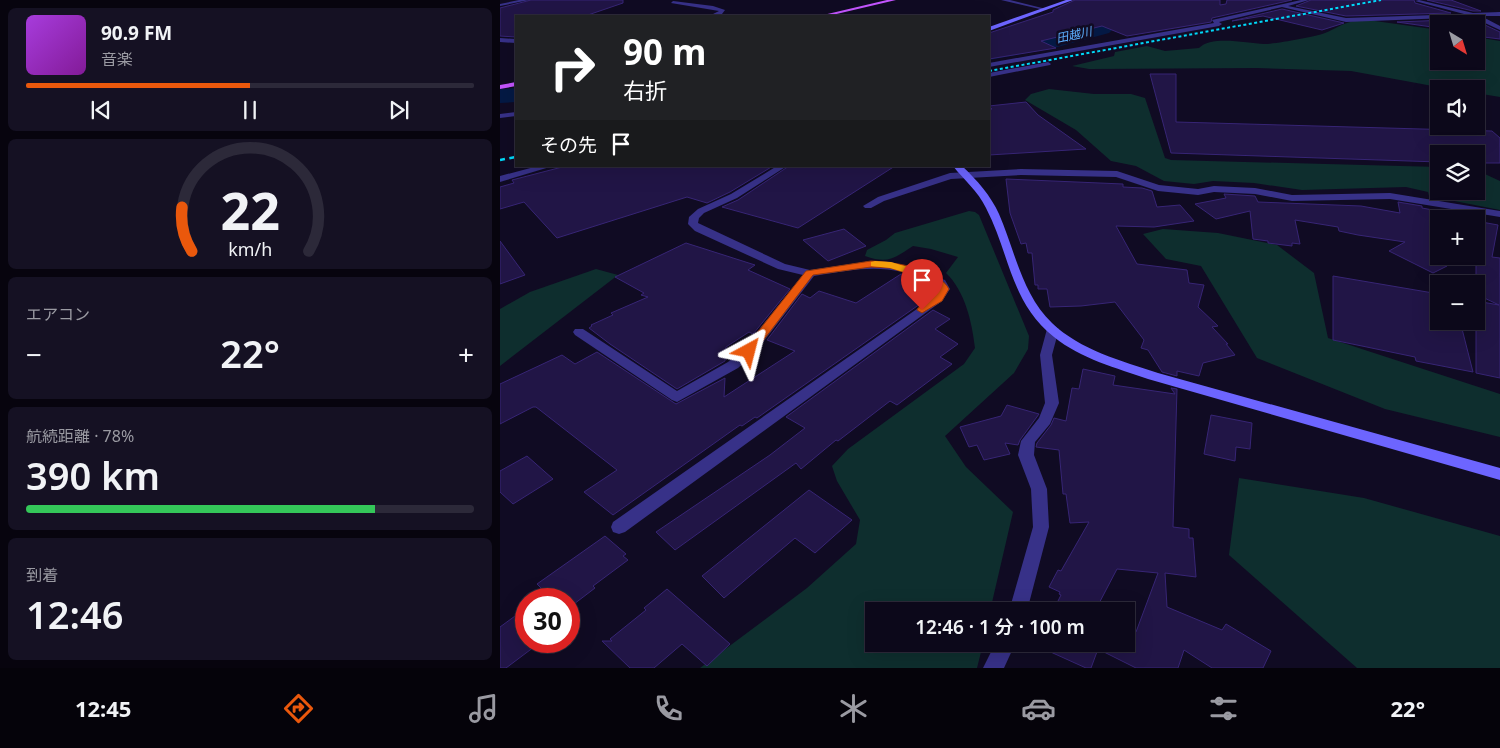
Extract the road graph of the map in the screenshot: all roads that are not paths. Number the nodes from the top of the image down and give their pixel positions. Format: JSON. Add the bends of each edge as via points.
{"nodes":[{"id":1,"x":527,"y":0,"type":"edge"},
{"id":2,"x":894,"y":0,"type":"edge"},
{"id":3,"x":1002,"y":0,"type":"edge"},
{"id":4,"x":1071,"y":0,"type":"edge"},
{"id":5,"x":1307,"y":0,"type":"edge"},
{"id":6,"x":1416,"y":1,"type":"edge"},
{"id":7,"x":673,"y":2,"type":"dead end"},
{"id":8,"x":500,"y":5,"type":"edge"},
{"id":9,"x":1283,"y":6,"type":"junction"},
{"id":10,"x":1044,"y":9,"type":"junction"},
{"id":11,"x":1500,"y":14,"type":"edge"},
{"id":12,"x":714,"y":15,"type":"edge"},
{"id":13,"x":827,"y":15,"type":"edge"},
{"id":14,"x":1470,"y":15,"type":"edge"},
{"id":15,"x":1485,"y":15,"type":"edge"},
{"id":16,"x":1430,"y":17,"type":"edge"},
{"id":17,"x":1485,"y":21,"type":"edge"},
{"id":18,"x":1500,"y":28,"type":"edge"},
{"id":19,"x":990,"y":29,"type":"edge"},
{"id":20,"x":500,"y":39,"type":"edge"},
{"id":21,"x":515,"y":41,"type":"edge"},
{"id":22,"x":1048,"y":64,"type":"dead end"},
{"id":23,"x":990,"y":65,"type":"edge"},
{"id":24,"x":990,"y":76,"type":"edge"},
{"id":25,"x":515,"y":84,"type":"edge"},
{"id":26,"x":500,"y":87,"type":"edge"},
{"id":27,"x":515,"y":114,"type":"edge"},
{"id":28,"x":500,"y":116,"type":"edge"},
{"id":29,"x":545,"y":167,"type":"edge"},
{"id":30,"x":780,"y":167,"type":"edge"},
{"id":31,"x":958,"y":167,"type":"edge"},
{"id":32,"x":966,"y":175,"type":"junction"},
{"id":33,"x":500,"y":179,"type":"edge"},
{"id":34,"x":868,"y":206,"type":"dead end"},
{"id":35,"x":1500,"y":214,"type":"edge"},
{"id":36,"x":810,"y":273,"type":"junction"},
{"id":37,"x":1053,"y":329,"type":"junction"},
{"id":38,"x":579,"y":332,"type":"dead end"},
{"id":39,"x":1500,"y":474,"type":"edge"},
{"id":40,"x":619,"y":527,"type":"dead end"},
{"id":41,"x":1020,"y":602,"type":"edge"},
{"id":42,"x":1001,"y":652,"type":"edge"},
{"id":43,"x":993,"y":668,"type":"edge"}],
"edges":[{"from":1,"to":8,"type":"street"},
{"from":2,"to":13,"type":"main road"},
{"from":3,"to":10,"type":"street"},
{"from":4,"to":10,"type":"street"},
{"from":5,"to":9,"type":"street"},
{"from":6,"to":14,"type":"street"},
{"from":7,"to":12,"type":"street","via":[[722,10]]},
{"from":9,"to":16,"type":"street","via":[[1346,20]]},
{"from":9,"to":23,"type":"street","via":[[1214,21],[1219,24]]},
{"from":10,"to":19,"type":"street"},
{"from":11,"to":15,"type":"street"},
{"from":17,"to":18,"type":"street"},
{"from":20,"to":21,"type":"street"},
{"from":22,"to":24,"type":"street"},
{"from":25,"to":26,"type":"main road"},
{"from":27,"to":28,"type":"street"},
{"from":29,"to":33,"type":"street"},
{"from":30,"to":36,"type":"street","via":[[734,196],[701,211],[694,217],[693,224],[782,267]]},
{"from":31,"to":32,"type":"street"},
{"from":32,"to":34,"type":"street","via":[[950,176]]},
{"from":32,"to":35,"type":"street","via":[[1021,172],[1118,174],[1158,188],[1198,192],[1255,190],[1292,198],[1410,198]]},
{"from":32,"to":37,"type":"street","via":[[994,213],[1024,291],[1037,314]]},
{"from":36,"to":38,"type":"street","via":[[749,351],[733,365],[677,397]]},
{"from":36,"to":40,"type":"street","via":[[871,264],[891,265],[930,277],[941,282],[944,289],[938,298]]},
{"from":37,"to":39,"type":"street","via":[[1089,352],[1153,376]]},
{"from":37,"to":41,"type":"street","via":[[1046,355],[1052,404],[1028,441],[1026,455],[1039,489],[1041,527]]},
{"from":42,"to":43,"type":"street"}]}
